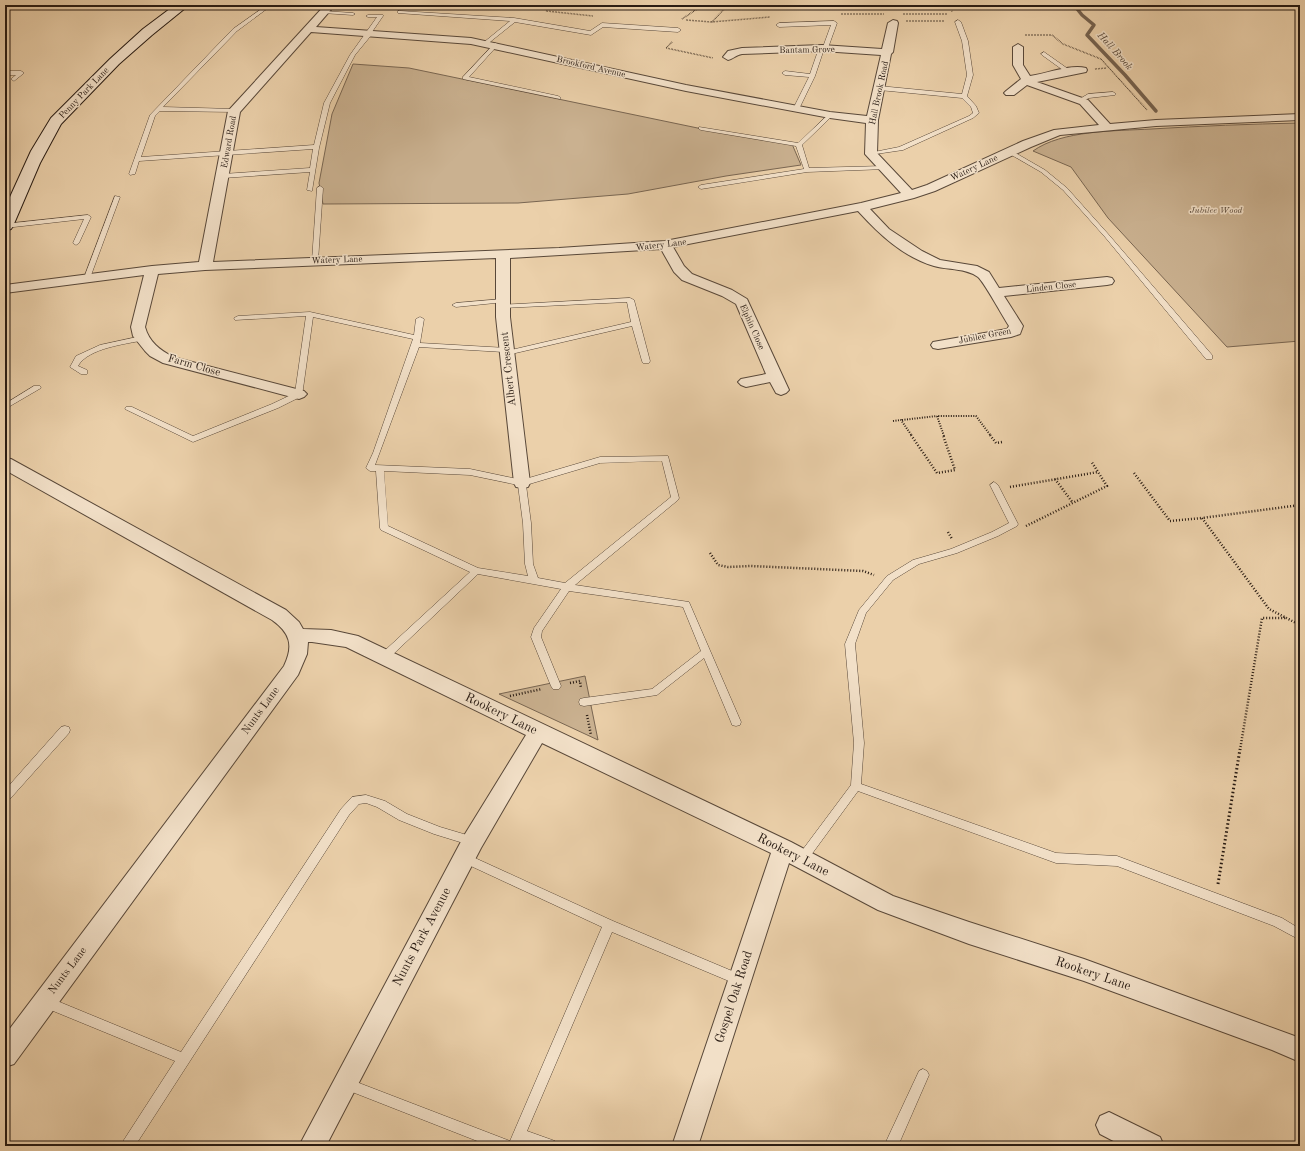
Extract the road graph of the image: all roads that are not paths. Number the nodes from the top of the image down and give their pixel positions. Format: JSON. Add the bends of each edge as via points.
{"nodes":[{"id":1,"x":183,"y":5,"type":"edge"},
{"id":2,"x":270,"y":5,"type":"edge"},
{"id":3,"x":327,"y":9,"type":"edge"},
{"id":4,"x":400,"y":12,"type":"dead end"},
{"id":5,"x":353,"y":14,"type":"dead end"},
{"id":6,"x":368,"y":16,"type":"dead end"},
{"id":7,"x":514,"y":20,"type":"junction"},
{"id":8,"x":958,"y":22,"type":"dead end"},
{"id":9,"x":893,"y":23,"type":"road end"},
{"id":10,"x":778,"y":25,"type":"dead end"},
{"id":11,"x":308,"y":29,"type":"junction"},
{"id":12,"x":678,"y":30,"type":"dead end"},
{"id":13,"x":369,"y":33,"type":"junction"},
{"id":14,"x":490,"y":45,"type":"junction"},
{"id":15,"x":1018,"y":47,"type":"dead end"},
{"id":16,"x":823,"y":48,"type":"junction"},
{"id":17,"x":888,"y":52,"type":"junction"},
{"id":18,"x":1044,"y":54,"type":"dead end"},
{"id":19,"x":728,"y":57,"type":"road end"},
{"id":20,"x":1082,"y":70,"type":"dead end"},
{"id":21,"x":1069,"y":72,"type":"junction"},
{"id":22,"x":5,"y":73,"type":"edge"},
{"id":23,"x":785,"y":73,"type":"dead end"},
{"id":24,"x":812,"y":76,"type":"junction"},
{"id":25,"x":14,"y":79,"type":"dead end"},
{"id":26,"x":1027,"y":80,"type":"junction"},
{"id":27,"x":879,"y":88,"type":"junction"},
{"id":28,"x":1010,"y":93,"type":"dead end"},
{"id":29,"x":1113,"y":94,"type":"dead end"},
{"id":30,"x":964,"y":96,"type":"junction"},
{"id":31,"x":558,"y":98,"type":"dead end"},
{"id":32,"x":1081,"y":100,"type":"junction"},
{"id":33,"x":158,"y":109,"type":"junction"},
{"id":34,"x":796,"y":109,"type":"junction"},
{"id":35,"x":234,"y":111,"type":"junction"},
{"id":36,"x":830,"y":115,"type":"junction"},
{"id":37,"x":1300,"y":117,"type":"edge"},
{"id":38,"x":872,"y":120,"type":"junction"},
{"id":39,"x":1107,"y":127,"type":"junction"},
{"id":40,"x":701,"y":128,"type":"dead end"},
{"id":41,"x":799,"y":146,"type":"junction"},
{"id":42,"x":316,"y":147,"type":"junction"},
{"id":43,"x":1010,"y":152,"type":"junction"},
{"id":44,"x":227,"y":153,"type":"junction"},
{"id":45,"x":871,"y":154,"type":"junction"},
{"id":46,"x":137,"y":159,"type":"junction"},
{"id":47,"x":884,"y":168,"type":"junction"},
{"id":48,"x":313,"y":170,"type":"junction"},
{"id":49,"x":808,"y":170,"type":"junction"},
{"id":50,"x":132,"y":174,"type":"dead end"},
{"id":51,"x":223,"y":176,"type":"junction"},
{"id":52,"x":701,"y":186,"type":"dead end"},
{"id":53,"x":320,"y":188,"type":"dead end"},
{"id":54,"x":310,"y":190,"type":"dead end"},
{"id":55,"x":910,"y":195,"type":"junction"},
{"id":56,"x":117,"y":197,"type":"dead end"},
{"id":57,"x":861,"y":207,"type":"junction"},
{"id":58,"x":5,"y":226,"type":"edge"},
{"id":59,"x":76,"y":243,"type":"dead end"},
{"id":60,"x":666,"y":245,"type":"junction"},
{"id":61,"x":503,"y":254,"type":"junction"},
{"id":62,"x":315,"y":261,"type":"junction"},
{"id":63,"x":205,"y":266,"type":"junction"},
{"id":64,"x":152,"y":270,"type":"junction"},
{"id":65,"x":1098,"y":270,"type":"dead end"},
{"id":66,"x":87,"y":278,"type":"junction"},
{"id":67,"x":1107,"y":281,"type":"junction"},
{"id":68,"x":5,"y":289,"type":"edge"},
{"id":69,"x":1116,"y":292,"type":"dead end"},
{"id":70,"x":995,"y":293,"type":"junction"},
{"id":71,"x":503,"y":304,"type":"junction"},
{"id":72,"x":456,"y":305,"type":"dead end"},
{"id":73,"x":310,"y":314,"type":"junction"},
{"id":74,"x":238,"y":318,"type":"dead end"},
{"id":75,"x":420,"y":319,"type":"dead end"},
{"id":76,"x":635,"y":323,"type":"junction"},
{"id":77,"x":142,"y":338,"type":"junction"},
{"id":78,"x":417,"y":341,"type":"junction"},
{"id":79,"x":938,"y":345,"type":"dead end"},
{"id":80,"x":507,"y":352,"type":"junction"},
{"id":81,"x":1209,"y":357,"type":"dead end"},
{"id":82,"x":646,"y":361,"type":"dead end"},
{"id":83,"x":84,"y":372,"type":"dead end"},
{"id":84,"x":746,"y":382,"type":"dead end"},
{"id":85,"x":36,"y":388,"type":"dead end"},
{"id":86,"x":299,"y":394,"type":"junction"},
{"id":87,"x":5,"y":407,"type":"edge"},
{"id":88,"x":129,"y":410,"type":"dead end"},
{"id":89,"x":5,"y":463,"type":"edge"},
{"id":90,"x":380,"y":468,"type":"junction"},
{"id":91,"x":522,"y":483,"type":"junction"},
{"id":92,"x":995,"y":487,"type":"road end"},
{"id":93,"x":476,"y":571,"type":"junction"},
{"id":94,"x":534,"y":580,"type":"junction"},
{"id":95,"x":567,"y":587,"type":"junction"},
{"id":96,"x":298,"y":636,"type":"junction"},
{"id":97,"x":706,"y":652,"type":"junction"},
{"id":98,"x":384,"y":657,"type":"junction"},
{"id":99,"x":556,"y":686,"type":"road end"},
{"id":100,"x":584,"y":702,"type":"road end"},
{"id":101,"x":736,"y":722,"type":"dead end"},
{"id":102,"x":64,"y":730,"type":"dead end"},
{"id":103,"x":538,"y":732,"type":"junction"},
{"id":104,"x":856,"y":786,"type":"junction"},
{"id":105,"x":5,"y":797,"type":"edge"},
{"id":106,"x":468,"y":849,"type":"junction"},
{"id":107,"x":793,"y":854,"type":"junction"},
{"id":108,"x":609,"y":925,"type":"junction"},
{"id":109,"x":1300,"y":934,"type":"edge"},
{"id":110,"x":740,"y":980,"type":"junction"},
{"id":111,"x":44,"y":1002,"type":"junction"},
{"id":112,"x":1300,"y":1050,"type":"edge"},
{"id":113,"x":5,"y":1055,"type":"edge"},
{"id":114,"x":184,"y":1058,"type":"junction"},
{"id":115,"x":923,"y":1075,"type":"dead end"},
{"id":116,"x":345,"y":1084,"type":"junction"},
{"id":117,"x":1109,"y":1125,"type":"dead end"},
{"id":118,"x":517,"y":1140,"type":"edge"},
{"id":119,"x":1140,"y":1144,"type":"edge"},
{"id":120,"x":127,"y":1146,"type":"edge"},
{"id":121,"x":312,"y":1146,"type":"edge"},
{"id":122,"x":507,"y":1146,"type":"edge"},
{"id":123,"x":550,"y":1146,"type":"edge"},
{"id":124,"x":685,"y":1146,"type":"edge"},
{"id":125,"x":891,"y":1146,"type":"edge"}],
"edges":[{"from":1,"to":58,"type":"street","name":"Penny Park Lane","via":[[121,54],[70,105],[52,127],[32,162]]},
{"from":2,"to":33,"type":"lane","via":[[235,30]]},
{"from":3,"to":5,"type":"lane"},
{"from":3,"to":11,"type":"street","name":"Edward Road"},
{"from":4,"to":7,"type":"lane"},
{"from":6,"to":13,"type":"lane","via":[[381,16]]},
{"from":7,"to":12,"type":"lane","via":[[591,32],[602,25]]},
{"from":7,"to":14,"type":"lane"},
{"from":8,"to":30,"type":"lane","via":[[965,41],[970,75]]},
{"from":9,"to":17,"type":"street","name":"Hall Brook Road"},
{"from":10,"to":16,"type":"lane","via":[[834,23]]},
{"from":11,"to":13,"type":"street","name":"Brookford Avenue"},
{"from":11,"to":35,"type":"street","name":"Edward Road"},
{"from":13,"to":14,"type":"street","name":"Brookford Avenue"},
{"from":13,"to":42,"type":"lane","via":[[353,55],[327,103]]},
{"from":14,"to":31,"type":"lane","via":[[465,78]]},
{"from":14,"to":34,"type":"street","name":"Brookford Avenue"},
{"from":15,"to":26,"type":"street","via":[[1018,65]]},
{"from":16,"to":17,"type":"street","name":"Bantam Grove"},
{"from":16,"to":19,"type":"street","name":"Bantam Grove","via":[[742,51],[732,53]]},
{"from":16,"to":24,"type":"lane"},
{"from":17,"to":27,"type":"street","name":"Hall Brook Road"},
{"from":18,"to":21,"type":"lane"},
{"from":20,"to":21,"type":"street"},
{"from":21,"to":26,"type":"street"},
{"from":22,"to":25,"type":"lane","via":[[23,72]]},
{"from":23,"to":24,"type":"lane"},
{"from":24,"to":34,"type":"lane"},
{"from":26,"to":28,"type":"street"},
{"from":26,"to":32,"type":"street"},
{"from":27,"to":30,"type":"lane"},
{"from":27,"to":38,"type":"street","name":"Hall Brook Road"},
{"from":29,"to":32,"type":"lane","via":[[1088,96]]},
{"from":30,"to":45,"type":"lane","via":[[974,106],[976,113],[971,117],[901,149]]},
{"from":32,"to":39,"type":"street"},
{"from":33,"to":35,"type":"lane"},
{"from":33,"to":46,"type":"lane","via":[[152,116]]},
{"from":34,"to":36,"type":"street","name":"Brookford Avenue"},
{"from":35,"to":44,"type":"street","name":"Edward Road"},
{"from":36,"to":38,"type":"street","name":"Brookford Avenue"},
{"from":36,"to":41,"type":"lane"},
{"from":37,"to":39,"type":"street","name":"Watery Lane"},
{"from":38,"to":45,"type":"street","name":"Hall Brook Road"},
{"from":39,"to":43,"type":"street","name":"Watery Lane","via":[[1058,132]]},
{"from":40,"to":41,"type":"lane"},
{"from":41,"to":49,"type":"lane"},
{"from":42,"to":44,"type":"lane"},
{"from":42,"to":48,"type":"lane"},
{"from":43,"to":55,"type":"street","name":"Watery Lane"},
{"from":43,"to":81,"type":"lane","via":[[1043,171],[1065,189],[1108,236]]},
{"from":44,"to":46,"type":"lane"},
{"from":44,"to":51,"type":"street","name":"Edward Road"},
{"from":45,"to":47,"type":"street"},
{"from":46,"to":50,"type":"lane"},
{"from":47,"to":49,"type":"lane"},
{"from":47,"to":55,"type":"street"},
{"from":48,"to":51,"type":"lane"},
{"from":48,"to":54,"type":"lane"},
{"from":49,"to":52,"type":"lane"},
{"from":51,"to":63,"type":"street","name":"Edward Road"},
{"from":53,"to":62,"type":"lane"},
{"from":55,"to":57,"type":"street","name":"Watery Lane"},
{"from":56,"to":66,"type":"lane"},
{"from":57,"to":60,"type":"street","name":"Watery Lane"},
{"from":57,"to":70,"type":"street","name":"Jubilee Green","via":[[884,232],[902,245],[936,262],[979,272],[984,275]]},
{"from":58,"to":59,"type":"lane","via":[[88,217]]},
{"from":60,"to":61,"type":"street","name":"Watery Lane"},
{"from":60,"to":84,"type":"street","name":"Elphin Close","via":[[686,277],[734,295],[742,302],[778,384]]},
{"from":61,"to":62,"type":"street","name":"Watery Lane"},
{"from":61,"to":71,"type":"street","name":"Albert Crescent"},
{"from":62,"to":63,"type":"street","name":"Watery Lane"},
{"from":63,"to":64,"type":"street","name":"Watery Lane"},
{"from":64,"to":66,"type":"street","name":"Watery Lane"},
{"from":64,"to":77,"type":"street","via":[[138,324]]},
{"from":65,"to":67,"type":"street"},
{"from":66,"to":68,"type":"street","name":"Watery Lane"},
{"from":67,"to":69,"type":"street"},
{"from":67,"to":70,"type":"street","name":"Linden Close"},
{"from":70,"to":79,"type":"street","name":"Jubilee Green","via":[[1016,326],[1015,331]]},
{"from":71,"to":72,"type":"lane"},
{"from":71,"to":76,"type":"lane","via":[[630,300]]},
{"from":71,"to":80,"type":"street","name":"Albert Crescent"},
{"from":73,"to":74,"type":"lane"},
{"from":73,"to":78,"type":"lane"},
{"from":73,"to":86,"type":"lane"},
{"from":75,"to":78,"type":"lane"},
{"from":76,"to":80,"type":"lane"},
{"from":76,"to":82,"type":"lane"},
{"from":77,"to":83,"type":"lane","via":[[103,347],[79,358],[74,367]]},
{"from":77,"to":86,"type":"street","name":"Farm Close","via":[[156,353],[168,360]]},
{"from":78,"to":80,"type":"lane"},
{"from":78,"to":90,"type":"lane","via":[[370,468]]},
{"from":80,"to":91,"type":"street","name":"Albert Crescent"},
{"from":85,"to":87,"type":"lane"},
{"from":86,"to":88,"type":"lane","via":[[193,439]]},
{"from":89,"to":96,"type":"street","via":[[279,615],[290,624]]},
{"from":90,"to":91,"type":"lane","via":[[470,472]]},
{"from":90,"to":93,"type":"lane","via":[[384,528]]},
{"from":91,"to":94,"type":"lane","via":[[529,564]]},
{"from":91,"to":95,"type":"lane","via":[[600,460],[665,458],[675,498]]},
{"from":92,"to":104,"type":"lane","via":[[1014,524],[959,549],[916,562],[890,578],[862,612],[850,644],[859,743]]},
{"from":93,"to":94,"type":"lane"},
{"from":93,"to":98,"type":"lane"},
{"from":94,"to":95,"type":"lane"},
{"from":95,"to":97,"type":"lane","via":[[686,604]]},
{"from":95,"to":99,"type":"lane","via":[[537,630],[536,637]]},
{"from":96,"to":98,"type":"street","name":"Rookery Lane","via":[[331,636],[350,641]]},
{"from":96,"to":111,"type":"street","name":"Nunts Lane","via":[[297,659],[291,670]]},
{"from":97,"to":100,"type":"lane","via":[[654,692]]},
{"from":97,"to":101,"type":"lane"},
{"from":98,"to":103,"type":"street","name":"Rookery Lane"},
{"from":102,"to":105,"type":"lane"},
{"from":103,"to":106,"type":"street","name":"Nunts Park Avenue"},
{"from":103,"to":107,"type":"street","name":"Rookery Lane"},
{"from":104,"to":107,"type":"lane"},
{"from":104,"to":109,"type":"lane","via":[[1056,858],[1117,861],[1278,922]]},
{"from":106,"to":108,"type":"lane"},
{"from":106,"to":114,"type":"lane","via":[[438,831],[403,817],[381,804],[366,799],[356,800],[345,812]]},
{"from":106,"to":116,"type":"street","name":"Nunts Park Avenue"},
{"from":107,"to":110,"type":"street","name":"Gospel Oak Road"},
{"from":107,"to":112,"type":"street","name":"Rookery Lane","via":[[886,903],[1084,970]]},
{"from":108,"to":110,"type":"lane"},
{"from":108,"to":118,"type":"lane"},
{"from":110,"to":124,"type":"street","name":"Gospel Oak Road"},
{"from":111,"to":113,"type":"street","name":"Nunts Lane"},
{"from":111,"to":114,"type":"lane"},
{"from":114,"to":120,"type":"lane"},
{"from":115,"to":125,"type":"lane"},
{"from":116,"to":121,"type":"street","name":"Nunts Park Avenue"},
{"from":116,"to":122,"type":"lane"},
{"from":117,"to":119,"type":"street"},
{"from":118,"to":123,"type":"lane"}]}
